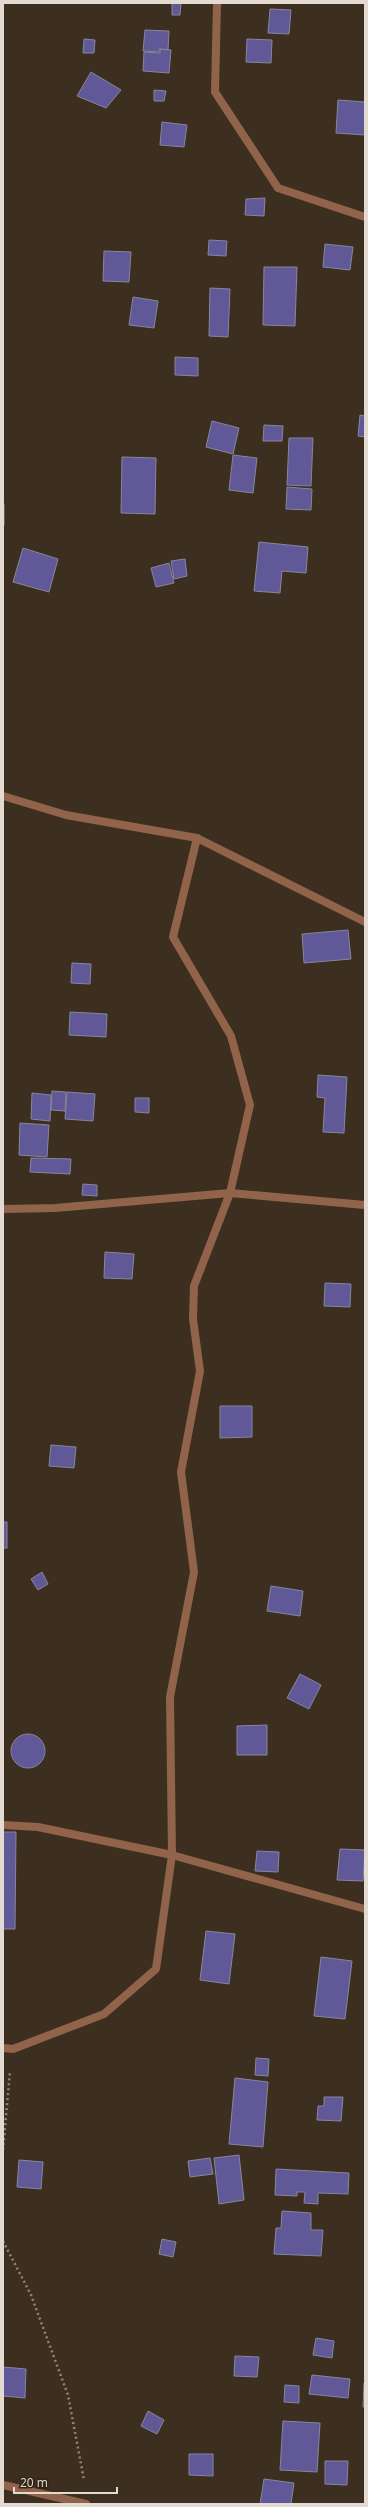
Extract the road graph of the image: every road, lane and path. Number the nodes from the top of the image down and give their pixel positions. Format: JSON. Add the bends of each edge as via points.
{"nodes":[{"id":1,"x":217,"y":3,"type":"edge"},
{"id":2,"x":365,"y":217,"type":"edge"},
{"id":3,"x":3,"y":796,"type":"edge"},
{"id":4,"x":197,"y":838,"type":"junction"},
{"id":5,"x":365,"y":922,"type":"edge"},
{"id":6,"x":230,"y":1193,"type":"junction"},
{"id":7,"x":365,"y":1205,"type":"edge"},
{"id":8,"x":3,"y":1209,"type":"edge"},
{"id":9,"x":3,"y":1825,"type":"edge"},
{"id":10,"x":172,"y":1855,"type":"junction"},
{"id":11,"x":365,"y":1909,"type":"edge"},
{"id":12,"x":3,"y":2048,"type":"edge"},
{"id":13,"x":12,"y":2049,"type":"junction"},
{"id":14,"x":3,"y":2150,"type":"edge"},
{"id":15,"x":3,"y":2241,"type":"edge"},
{"id":16,"x":3,"y":2485,"type":"edge"},
{"id":17,"x":86,"y":2488,"type":"dead end"},
{"id":18,"x":86,"y":2504,"type":"edge"}],
"edges":[{"from":1,"to":2,"type":"street","via":[[215,92],[278,188]]},
{"from":3,"to":4,"type":"street","via":[[66,815]]},
{"from":4,"to":5,"type":"street"},
{"from":4,"to":6,"type":"street","via":[[173,937],[230,1036],[250,1105]]},
{"from":6,"to":7,"type":"street"},
{"from":6,"to":8,"type":"street","via":[[55,1208]]},
{"from":6,"to":10,"type":"street","via":[[194,1286],[193,1319],[200,1372],[181,1472],[194,1572],[170,1697]]},
{"from":9,"to":10,"type":"street","via":[[38,1826]]},
{"from":10,"to":11,"type":"street"},
{"from":10,"to":13,"type":"street","via":[[156,1969],[104,2014]]},
{"from":12,"to":13,"type":"street"},
{"from":13,"to":14,"type":"path"},
{"from":15,"to":17,"type":"path","via":[[30,2295],[68,2395]]},
{"from":16,"to":18,"type":"street"}]}
